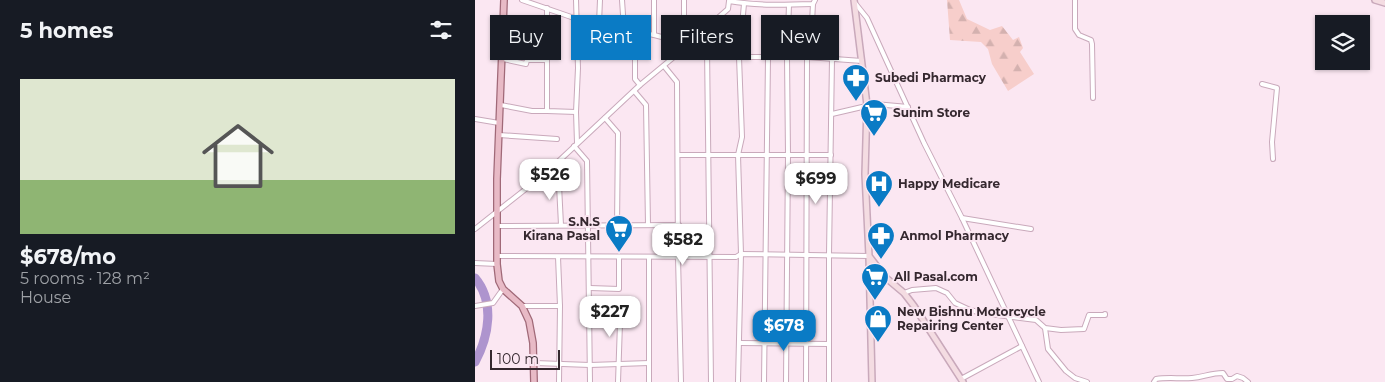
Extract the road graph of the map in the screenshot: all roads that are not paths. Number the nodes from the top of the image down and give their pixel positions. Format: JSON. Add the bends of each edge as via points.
{"nodes":[{"id":1,"x":504,"y":0,"type":"edge"},
{"id":2,"x":522,"y":0,"type":"edge"},
{"id":3,"x":576,"y":0,"type":"edge"},
{"id":4,"x":600,"y":0,"type":"edge"},
{"id":5,"x":622,"y":0,"type":"edge"},
{"id":6,"x":654,"y":0,"type":"edge"},
{"id":7,"x":684,"y":0,"type":"edge"},
{"id":8,"x":1075,"y":0,"type":"edge"},
{"id":9,"x":1375,"y":0,"type":"edge"},
{"id":10,"x":854,"y":1,"type":"edge"},
{"id":11,"x":814,"y":2,"type":"edge"},
{"id":12,"x":744,"y":4,"type":"junction"},
{"id":13,"x":1385,"y":4,"type":"edge"},
{"id":14,"x":789,"y":5,"type":"junction"},
{"id":15,"x":547,"y":8,"type":"junction"},
{"id":16,"x":504,"y":15,"type":"edge"},
{"id":17,"x":547,"y":15,"type":"edge"},
{"id":18,"x":577,"y":15,"type":"edge"},
{"id":19,"x":599,"y":15,"type":"edge"},
{"id":20,"x":623,"y":15,"type":"edge"},
{"id":21,"x":685,"y":15,"type":"edge"},
{"id":22,"x":721,"y":15,"type":"edge"},
{"id":23,"x":743,"y":15,"type":"edge"},
{"id":24,"x":788,"y":15,"type":"edge"},
{"id":25,"x":813,"y":15,"type":"edge"},
{"id":26,"x":571,"y":17,"type":"edge"},
{"id":27,"x":651,"y":34,"type":"edge"},
{"id":28,"x":654,"y":35,"type":"junction"},
{"id":29,"x":661,"y":37,"type":"edge"},
{"id":30,"x":839,"y":59,"type":"edge"},
{"id":31,"x":503,"y":60,"type":"edge"},
{"id":32,"x":508,"y":60,"type":"edge"},
{"id":33,"x":527,"y":60,"type":"edge"},
{"id":34,"x":547,"y":60,"type":"edge"},
{"id":35,"x":578,"y":60,"type":"edge"},
{"id":36,"x":635,"y":60,"type":"edge"},
{"id":37,"x":671,"y":60,"type":"edge"},
{"id":38,"x":707,"y":60,"type":"edge"},
{"id":39,"x":739,"y":60,"type":"edge"},
{"id":40,"x":768,"y":60,"type":"edge"},
{"id":41,"x":787,"y":60,"type":"edge"},
{"id":42,"x":807,"y":60,"type":"edge"},
{"id":43,"x":832,"y":60,"type":"edge"},
{"id":44,"x":862,"y":61,"type":"junction"},
{"id":45,"x":664,"y":66,"type":"junction"},
{"id":46,"x":1262,"y":84,"type":"dead end"},
{"id":47,"x":640,"y":86,"type":"junction"},
{"id":48,"x":635,"y":92,"type":"junction"},
{"id":49,"x":1093,"y":98,"type":"dead end"},
{"id":50,"x":501,"y":105,"type":"junction"},
{"id":51,"x":867,"y":105,"type":"junction"},
{"id":52,"x":908,"y":107,"type":"junction"},
{"id":53,"x":547,"y":111,"type":"junction"},
{"id":54,"x":576,"y":112,"type":"junction"},
{"id":55,"x":832,"y":114,"type":"junction"},
{"id":56,"x":605,"y":118,"type":"junction"},
{"id":57,"x":475,"y":120,"type":"edge"},
{"id":58,"x":499,"y":124,"type":"junction"},
{"id":59,"x":499,"y":134,"type":"junction"},
{"id":60,"x":557,"y":139,"type":"dead end"},
{"id":61,"x":575,"y":144,"type":"junction"},
{"id":62,"x":709,"y":154,"type":"junction"},
{"id":63,"x":737,"y":154,"type":"junction"},
{"id":64,"x":678,"y":155,"type":"junction"},
{"id":65,"x":767,"y":155,"type":"junction"},
{"id":66,"x":788,"y":155,"type":"junction"},
{"id":67,"x":807,"y":155,"type":"junction"},
{"id":68,"x":831,"y":155,"type":"junction"},
{"id":69,"x":1273,"y":159,"type":"dead end"},
{"id":70,"x":546,"y":173,"type":"junction"},
{"id":71,"x":496,"y":213,"type":"junction"},
{"id":72,"x":962,"y":218,"type":"junction"},
{"id":73,"x":561,"y":225,"type":"junction"},
{"id":74,"x":589,"y":225,"type":"junction"},
{"id":75,"x":617,"y":225,"type":"junction"},
{"id":76,"x":648,"y":225,"type":"junction"},
{"id":77,"x":679,"y":225,"type":"junction"},
{"id":78,"x":497,"y":226,"type":"junction"},
{"id":79,"x":475,"y":229,"type":"edge"},
{"id":80,"x":1031,"y":229,"type":"dead end"},
{"id":81,"x":741,"y":254,"type":"junction"},
{"id":82,"x":766,"y":254,"type":"junction"},
{"id":83,"x":786,"y":254,"type":"junction"},
{"id":84,"x":805,"y":254,"type":"junction"},
{"id":85,"x":829,"y":254,"type":"junction"},
{"id":86,"x":497,"y":256,"type":"junction"},
{"id":87,"x":869,"y":256,"type":"junction"},
{"id":88,"x":558,"y":257,"type":"junction"},
{"id":89,"x":589,"y":257,"type":"junction"},
{"id":90,"x":619,"y":257,"type":"junction"},
{"id":91,"x":649,"y":257,"type":"junction"},
{"id":92,"x":678,"y":257,"type":"junction"},
{"id":93,"x":710,"y":257,"type":"junction"},
{"id":94,"x":475,"y":263,"type":"edge"},
{"id":95,"x":497,"y":264,"type":"junction"},
{"id":96,"x":590,"y":288,"type":"junction"},
{"id":97,"x":503,"y":289,"type":"junction"},
{"id":98,"x":904,"y":293,"type":"junction"},
{"id":99,"x":477,"y":306,"type":"edge"},
{"id":100,"x":522,"y":306,"type":"junction"},
{"id":101,"x":560,"y":306,"type":"junction"},
{"id":102,"x":1105,"y":314,"type":"dead end"},
{"id":103,"x":1009,"y":317,"type":"junction"},
{"id":104,"x":590,"y":323,"type":"junction"},
{"id":105,"x":1045,"y":328,"type":"junction"},
{"id":106,"x":764,"y":342,"type":"junction"},
{"id":107,"x":740,"y":343,"type":"junction"},
{"id":108,"x":786,"y":343,"type":"junction"},
{"id":109,"x":806,"y":344,"type":"junction"},
{"id":110,"x":828,"y":344,"type":"junction"},
{"id":111,"x":1021,"y":346,"type":"junction"},
{"id":112,"x":535,"y":363,"type":"junction"},
{"id":113,"x":649,"y":363,"type":"junction"},
{"id":114,"x":559,"y":364,"type":"junction"},
{"id":115,"x":590,"y":365,"type":"junction"},
{"id":116,"x":619,"y":365,"type":"junction"},
{"id":117,"x":962,"y":380,"type":"edge"},
{"id":118,"x":534,"y":382,"type":"edge"},
{"id":119,"x":559,"y":382,"type":"edge"},
{"id":120,"x":590,"y":382,"type":"edge"},
{"id":121,"x":618,"y":382,"type":"edge"},
{"id":122,"x":649,"y":382,"type":"edge"},
{"id":123,"x":681,"y":382,"type":"edge"},
{"id":124,"x":711,"y":382,"type":"edge"},
{"id":125,"x":739,"y":382,"type":"edge"},
{"id":126,"x":764,"y":382,"type":"edge"},
{"id":127,"x":786,"y":382,"type":"edge"},
{"id":128,"x":806,"y":382,"type":"edge"},
{"id":129,"x":829,"y":382,"type":"edge"},
{"id":130,"x":872,"y":382,"type":"edge"},
{"id":131,"x":1039,"y":382,"type":"edge"},
{"id":132,"x":1087,"y":382,"type":"edge"},
{"id":133,"x":1155,"y":382,"type":"edge"},
{"id":134,"x":1248,"y":382,"type":"edge"}],
"edges":[{"from":1,"to":16,"type":"main road"},
{"from":2,"to":15,"type":"street"},
{"from":3,"to":18,"type":"street"},
{"from":4,"to":19,"type":"street"},
{"from":5,"to":20,"type":"street"},
{"from":6,"to":28,"type":"street"},
{"from":7,"to":21,"type":"street"},
{"from":8,"to":49,"type":"street","via":[[1075,28],[1079,35],[1091,40]]},
{"from":9,"to":13,"type":"main road"},
{"from":10,"to":44,"type":"main road"},
{"from":10,"to":52,"type":"street","via":[[867,18]]},
{"from":11,"to":14,"type":"street"},
{"from":11,"to":25,"type":"street"},
{"from":12,"to":14,"type":"street"},
{"from":12,"to":22,"type":"street","via":[[729,1],[728,9]]},
{"from":12,"to":23,"type":"street"},
{"from":14,"to":24,"type":"street"},
{"from":15,"to":17,"type":"street"},
{"from":15,"to":26,"type":"street"},
{"from":27,"to":28,"type":"street"},
{"from":28,"to":29,"type":"street"},
{"from":30,"to":44,"type":"street"},
{"from":31,"to":50,"type":"main road"},
{"from":32,"to":33,"type":"street","via":[[526,64]]},
{"from":34,"to":53,"type":"street"},
{"from":35,"to":54,"type":"street"},
{"from":36,"to":47,"type":"street","via":[[635,79]]},
{"from":37,"to":45,"type":"street"},
{"from":38,"to":62,"type":"street"},
{"from":39,"to":63,"type":"street","via":[[742,137]]},
{"from":40,"to":65,"type":"street"},
{"from":41,"to":66,"type":"street"},
{"from":42,"to":67,"type":"street"},
{"from":43,"to":55,"type":"street"},
{"from":44,"to":51,"type":"main road"},
{"from":45,"to":47,"type":"street"},
{"from":45,"to":64,"type":"street","via":[[677,82]]},
{"from":46,"to":69,"type":"street","via":[[1277,88]]},
{"from":47,"to":48,"type":"street"},
{"from":48,"to":56,"type":"street"},
{"from":48,"to":76,"type":"street","via":[[645,104]]},
{"from":50,"to":53,"type":"street"},
{"from":50,"to":58,"type":"main road"},
{"from":51,"to":52,"type":"street"},
{"from":51,"to":55,"type":"street"},
{"from":51,"to":87,"type":"main road","via":[[865,174]]},
{"from":52,"to":72,"type":"street"},
{"from":53,"to":54,"type":"street"},
{"from":54,"to":61,"type":"street"},
{"from":55,"to":68,"type":"street"},
{"from":56,"to":61,"type":"street"},
{"from":56,"to":75,"type":"street","via":[[618,133]]},
{"from":57,"to":58,"type":"street"},
{"from":58,"to":59,"type":"main road"},
{"from":59,"to":60,"type":"street"},
{"from":59,"to":71,"type":"main road"},
{"from":61,"to":70,"type":"street"},
{"from":61,"to":74,"type":"street","via":[[587,161]]},
{"from":62,"to":63,"type":"street"},
{"from":62,"to":64,"type":"street"},
{"from":62,"to":93,"type":"street"},
{"from":63,"to":65,"type":"street"},
{"from":63,"to":81,"type":"street"},
{"from":64,"to":77,"type":"street"},
{"from":65,"to":66,"type":"street"},
{"from":65,"to":82,"type":"street"},
{"from":66,"to":67,"type":"street"},
{"from":66,"to":83,"type":"street"},
{"from":67,"to":68,"type":"street"},
{"from":67,"to":84,"type":"street"},
{"from":68,"to":85,"type":"street"},
{"from":70,"to":71,"type":"street"},
{"from":70,"to":73,"type":"street","via":[[559,185]]},
{"from":71,"to":78,"type":"main road"},
{"from":71,"to":79,"type":"street"},
{"from":72,"to":80,"type":"street"},
{"from":72,"to":103,"type":"street"},
{"from":73,"to":74,"type":"street"},
{"from":73,"to":78,"type":"street"},
{"from":74,"to":75,"type":"street"},
{"from":74,"to":89,"type":"street"},
{"from":75,"to":76,"type":"street"},
{"from":76,"to":77,"type":"street"},
{"from":77,"to":92,"type":"street"},
{"from":78,"to":86,"type":"main road"},
{"from":81,"to":82,"type":"street"},
{"from":81,"to":93,"type":"street","via":[[736,257]]},
{"from":81,"to":107,"type":"street"},
{"from":82,"to":83,"type":"street"},
{"from":82,"to":106,"type":"street"},
{"from":83,"to":84,"type":"street"},
{"from":83,"to":108,"type":"street"},
{"from":84,"to":85,"type":"street"},
{"from":84,"to":109,"type":"street"},
{"from":85,"to":87,"type":"street"},
{"from":85,"to":110,"type":"street"},
{"from":86,"to":88,"type":"street"},
{"from":86,"to":95,"type":"main road"},
{"from":87,"to":98,"type":"main road","via":[[881,273]]},
{"from":87,"to":130,"type":"main road"},
{"from":88,"to":89,"type":"street"},
{"from":88,"to":101,"type":"street"},
{"from":89,"to":90,"type":"street"},
{"from":89,"to":96,"type":"street"},
{"from":90,"to":91,"type":"street"},
{"from":90,"to":96,"type":"street","via":[[619,289]]},
{"from":91,"to":92,"type":"street"},
{"from":91,"to":113,"type":"street"},
{"from":92,"to":93,"type":"street"},
{"from":92,"to":123,"type":"street"},
{"from":93,"to":124,"type":"street"},
{"from":94,"to":95,"type":"street"},
{"from":95,"to":97,"type":"main road"},
{"from":96,"to":104,"type":"street"},
{"from":97,"to":99,"type":"street","via":[[493,303]]},
{"from":97,"to":100,"type":"main road"},
{"from":98,"to":103,"type":"street","via":[[936,288],[962,307]]},
{"from":98,"to":117,"type":"main road"},
{"from":100,"to":101,"type":"street"},
{"from":100,"to":112,"type":"main road","via":[[529,321]]},
{"from":101,"to":114,"type":"street"},
{"from":102,"to":105,"type":"street","via":[[1089,315],[1084,329]]},
{"from":103,"to":105,"type":"street","via":[[1036,320]]},
{"from":103,"to":111,"type":"street"},
{"from":104,"to":115,"type":"street"},
{"from":104,"to":116,"type":"street","via":[[620,323]]},
{"from":105,"to":132,"type":"street","via":[[1048,348],[1066,371]]},
{"from":106,"to":107,"type":"street"},
{"from":106,"to":108,"type":"street"},
{"from":106,"to":126,"type":"street"},
{"from":107,"to":125,"type":"street"},
{"from":108,"to":109,"type":"street"},
{"from":108,"to":127,"type":"street"},
{"from":109,"to":110,"type":"street"},
{"from":109,"to":128,"type":"street"},
{"from":110,"to":129,"type":"street"},
{"from":111,"to":117,"type":"street"},
{"from":111,"to":131,"type":"street"},
{"from":112,"to":114,"type":"street"},
{"from":112,"to":118,"type":"main road"},
{"from":113,"to":116,"type":"street"},
{"from":113,"to":122,"type":"street"},
{"from":114,"to":115,"type":"street"},
{"from":114,"to":119,"type":"street"},
{"from":115,"to":116,"type":"street"},
{"from":115,"to":120,"type":"street"},
{"from":116,"to":121,"type":"street"},
{"from":133,"to":134,"type":"street","via":[[1156,379],[1223,373],[1227,379],[1237,376]]}]}
